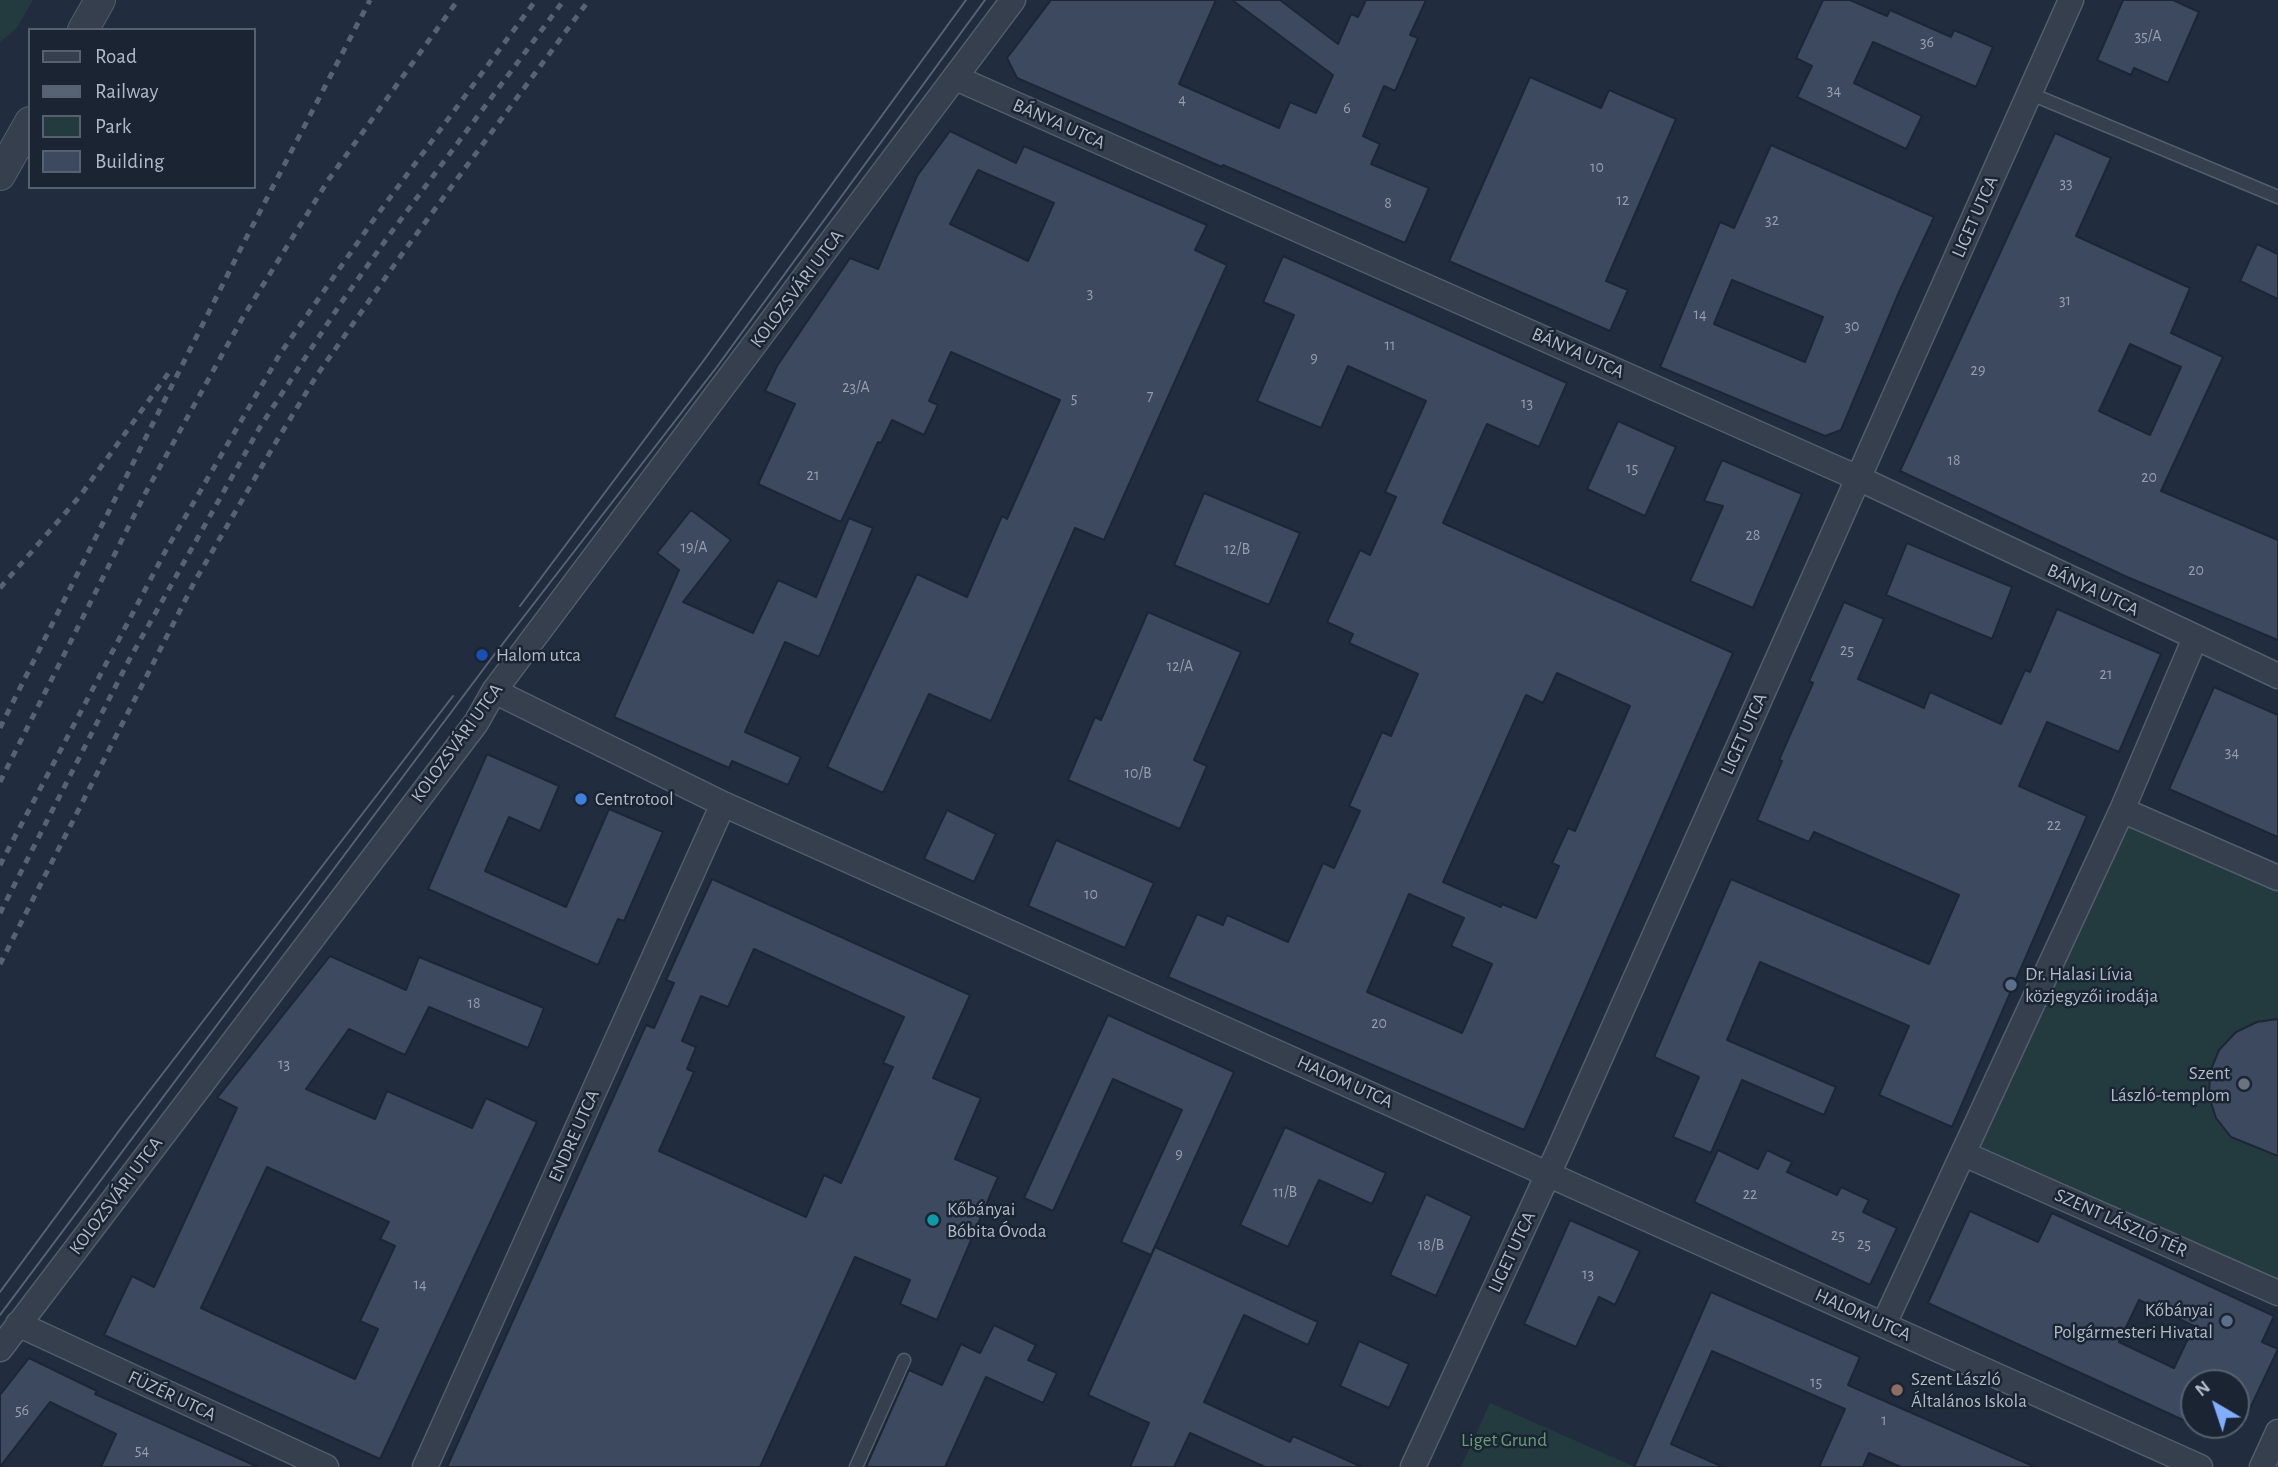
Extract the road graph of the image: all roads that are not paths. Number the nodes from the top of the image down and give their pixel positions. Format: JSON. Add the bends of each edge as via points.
{"nodes":[{"id":1,"x":100,"y":0,"type":"edge"},
{"id":2,"x":1013,"y":0,"type":"edge"},
{"id":3,"x":2071,"y":0,"type":"edge"},
{"id":4,"x":84,"y":28,"type":"edge"},
{"id":5,"x":956,"y":78,"type":"junction"},
{"id":6,"x":2031,"y":94,"type":"junction"},
{"id":7,"x":28,"y":125,"type":"edge"},
{"id":8,"x":0,"y":174,"type":"edge"},
{"id":9,"x":2278,"y":197,"type":"edge"},
{"id":10,"x":1857,"y":478,"type":"junction"},
{"id":11,"x":2195,"y":639,"type":"junction"},
{"id":12,"x":2278,"y":676,"type":"edge"},
{"id":13,"x":494,"y":691,"type":"junction"},
{"id":14,"x":723,"y":804,"type":"junction"},
{"id":15,"x":2122,"y":810,"type":"junction"},
{"id":16,"x":2278,"y":878,"type":"edge"},
{"id":17,"x":1964,"y":1154,"type":"junction"},
{"id":18,"x":1549,"y":1173,"type":"junction"},
{"id":19,"x":2278,"y":1293,"type":"edge"},
{"id":20,"x":18,"y":1324,"type":"junction"},
{"id":21,"x":1884,"y":1324,"type":"junction"},
{"id":22,"x":0,"y":1349,"type":"edge"},
{"id":23,"x":904,"y":1360,"type":"dead end"},
{"id":24,"x":2278,"y":1432,"type":"edge"},
{"id":25,"x":326,"y":1467,"type":"edge"},
{"id":26,"x":425,"y":1467,"type":"edge"},
{"id":27,"x":856,"y":1467,"type":"edge"},
{"id":28,"x":1413,"y":1467,"type":"edge"},
{"id":29,"x":2200,"y":1467,"type":"edge"},
{"id":30,"x":2262,"y":1467,"type":"edge"}],
"edges":[{"from":1,"to":4,"type":"street"},
{"from":2,"to":5,"type":"street","name":"KOLOZSVÁRI UTCA"},
{"from":3,"to":6,"type":"street","name":"LIGET UTCA"},
{"from":5,"to":10,"type":"street","name":"BÁNYA UTCA"},
{"from":5,"to":13,"type":"street","name":"KOLOZSVÁRI UTCA"},
{"from":6,"to":9,"type":"lane"},
{"from":6,"to":10,"type":"street","name":"LIGET UTCA"},
{"from":7,"to":8,"type":"street"},
{"from":10,"to":11,"type":"street","name":"BÁNYA UTCA"},
{"from":10,"to":18,"type":"street","name":"LIGET UTCA"},
{"from":11,"to":12,"type":"street"},
{"from":11,"to":15,"type":"street"},
{"from":13,"to":14,"type":"street","name":"HALOM UTCA"},
{"from":13,"to":20,"type":"street","name":"KOLOZSVÁRI UTCA","via":[[467,734]]},
{"from":14,"to":18,"type":"street","name":"HALOM UTCA"},
{"from":14,"to":26,"type":"street","name":"ENDRE UTCA"},
{"from":15,"to":16,"type":"street"},
{"from":15,"to":17,"type":"street"},
{"from":17,"to":19,"type":"street","name":"SZENT LÁSZLÓ TÉR"},
{"from":17,"to":21,"type":"street"},
{"from":18,"to":21,"type":"street","name":"HALOM UTCA"},
{"from":18,"to":28,"type":"street","name":"LIGET UTCA"},
{"from":20,"to":22,"type":"street","name":"KOLOZSVÁRI UTCA"},
{"from":20,"to":25,"type":"street","name":"FÜZÉR UTCA"},
{"from":21,"to":29,"type":"street","name":"HALOM UTCA"},
{"from":23,"to":27,"type":"lane"},
{"from":24,"to":30,"type":"street"}]}
